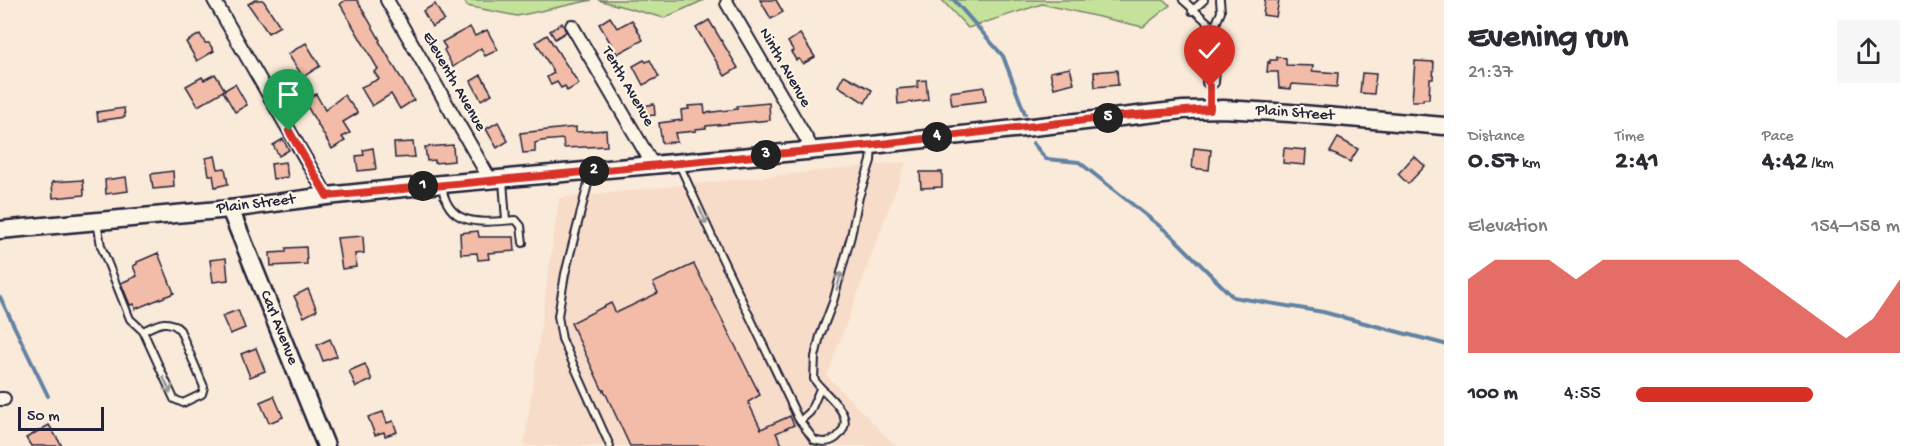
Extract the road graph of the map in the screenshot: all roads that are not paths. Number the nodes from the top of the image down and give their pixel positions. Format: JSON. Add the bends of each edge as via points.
{"nodes":[{"id":1,"x":214,"y":0,"type":"edge"},
{"id":2,"x":387,"y":0,"type":"edge"},
{"id":3,"x":1182,"y":0,"type":"edge"},
{"id":4,"x":1204,"y":0,"type":"edge"},
{"id":5,"x":1220,"y":0,"type":"edge"},
{"id":6,"x":727,"y":3,"type":"dead end"},
{"id":7,"x":1192,"y":10,"type":"junction"},
{"id":8,"x":572,"y":26,"type":"dead end"},
{"id":9,"x":1214,"y":28,"type":"junction"},
{"id":10,"x":1210,"y":109,"type":"junction"},
{"id":11,"x":1444,"y":126,"type":"edge"},
{"id":12,"x":872,"y":145,"type":"junction"},
{"id":13,"x":813,"y":150,"type":"junction"},
{"id":14,"x":679,"y":163,"type":"junction"},
{"id":15,"x":653,"y":165,"type":"junction"},
{"id":16,"x":591,"y":171,"type":"junction"},
{"id":17,"x":497,"y":181,"type":"junction"},
{"id":18,"x":442,"y":184,"type":"junction"},
{"id":19,"x":327,"y":196,"type":"junction"},
{"id":20,"x":230,"y":209,"type":"junction"},
{"id":21,"x":97,"y":220,"type":"junction"},
{"id":22,"x":506,"y":220,"type":"junction"},
{"id":23,"x":0,"y":230,"type":"edge"},
{"id":24,"x":523,"y":243,"type":"dead end"},
{"id":25,"x":143,"y":331,"type":"junction"},
{"id":26,"x":820,"y":389,"type":"junction"},
{"id":27,"x":800,"y":421,"type":"junction"},
{"id":28,"x":326,"y":446,"type":"edge"},
{"id":29,"x":610,"y":446,"type":"edge"}],
"edges":[{"from":1,"to":19,"type":"street"},
{"from":2,"to":17,"type":"street","name":"Eleventh Avenue"},
{"from":3,"to":7,"type":"lane"},
{"from":4,"to":7,"type":"lane"},
{"from":5,"to":9,"type":"lane","via":[[1221,12]]},
{"from":6,"to":13,"type":"street","name":"Ninth Avenue"},
{"from":7,"to":9,"type":"lane"},
{"from":8,"to":15,"type":"street","name":"Tenth Avenue"},
{"from":9,"to":10,"type":"lane","via":[[1218,33]]},
{"from":10,"to":11,"type":"main road","name":"Plain Street"},
{"from":10,"to":12,"type":"main road","name":"Plain Street"},
{"from":12,"to":13,"type":"main road","name":"Plain Street"},
{"from":26,"to":12,"type":"lane","one_way":true,"via":[[813,375],[820,336],[833,302]]},
{"from":13,"to":14,"type":"main road","name":"Plain Street"},
{"from":14,"to":15,"type":"main road","name":"Plain Street"},
{"from":14,"to":27,"type":"lane","one_way":true},
{"from":15,"to":16,"type":"main road","name":"Plain Street"},
{"from":16,"to":17,"type":"main road","name":"Plain Street"},
{"from":16,"to":29,"type":"lane","via":[[558,316],[561,339]]},
{"from":17,"to":18,"type":"main road","name":"Plain Street"},
{"from":17,"to":22,"type":"lane"},
{"from":18,"to":19,"type":"main road","name":"Plain Street"},
{"from":18,"to":22,"type":"lane","via":[[447,203],[466,220]]},
{"from":19,"to":20,"type":"main road","name":"Plain Street"},
{"from":20,"to":21,"type":"main road","name":"Plain Street"},
{"from":20,"to":28,"type":"main road","name":"Carl Avenue"},
{"from":21,"to":23,"type":"main road","name":"Plain Street"},
{"from":21,"to":25,"type":"lane","via":[[101,246],[130,319]]},
{"from":22,"to":24,"type":"lane","via":[[519,223]]},
{"from":25,"to":25,"type":"lane","one_way":true,"via":[[174,399],[183,403],[202,394],[204,387],[175,324],[163,323]]},
{"from":26,"to":27,"type":"lane","via":[[810,412]]},
{"from":26,"to":27,"type":"lane","via":[[843,415],[841,433],[832,440],[818,441],[809,436]]}]}
